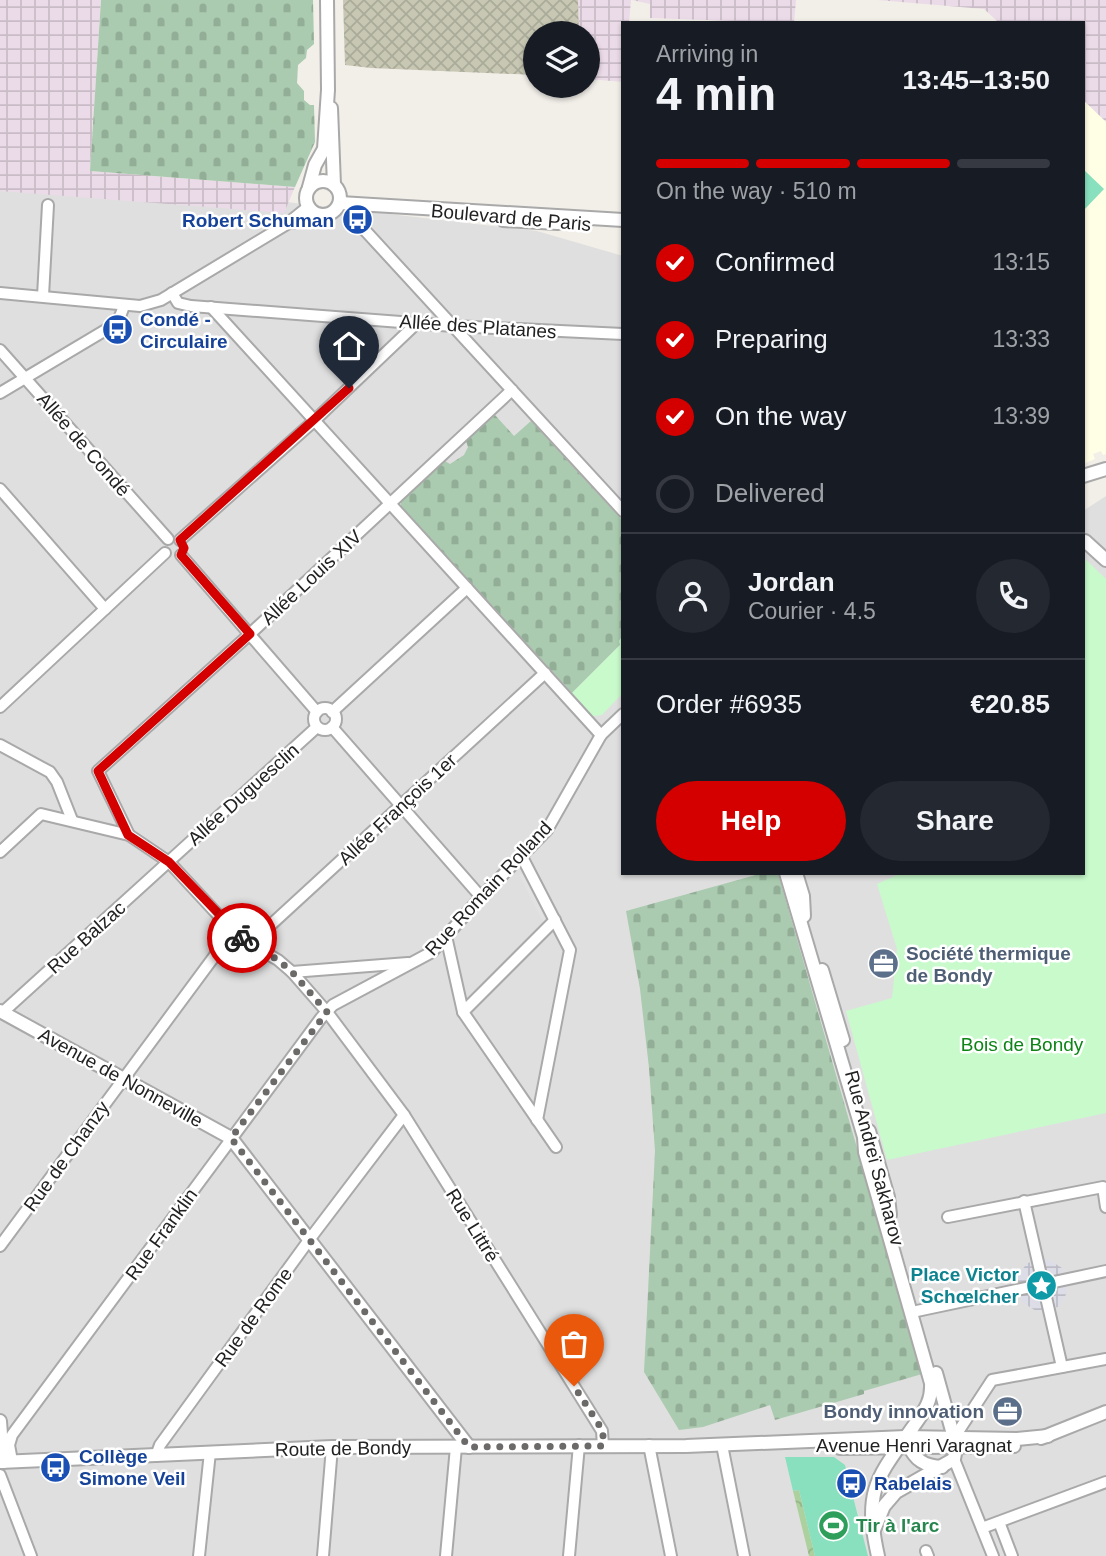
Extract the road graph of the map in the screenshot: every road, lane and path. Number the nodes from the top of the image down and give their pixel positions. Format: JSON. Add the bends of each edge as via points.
{"nodes":[{"id":1,"x":327,"y":0,"type":"edge"},
{"id":2,"x":328,"y":90,"type":"junction"},
{"id":3,"x":334,"y":185,"type":"junction"},
{"id":4,"x":309,"y":187,"type":"junction"},
{"id":5,"x":340,"y":203,"type":"junction"},
{"id":6,"x":48,"y":205,"type":"dead end"},
{"id":7,"x":398,"y":208,"type":"junction"},
{"id":8,"x":465,"y":209,"type":"junction"},
{"id":9,"x":313,"y":211,"type":"junction"},
{"id":10,"x":439,"y":212,"type":"junction"},
{"id":11,"x":621,"y":220,"type":"edge"},
{"id":12,"x":361,"y":226,"type":"dead end"},
{"id":13,"x":621,"y":228,"type":"edge"},
{"id":14,"x":0,"y":293,"type":"edge"},
{"id":15,"x":172,"y":293,"type":"junction"},
{"id":16,"x":43,"y":296,"type":"junction"},
{"id":17,"x":124,"y":306,"type":"junction"},
{"id":18,"x":211,"y":307,"type":"junction"},
{"id":19,"x":418,"y":322,"type":"junction"},
{"id":20,"x":453,"y":326,"type":"junction"},
{"id":21,"x":621,"y":334,"type":"edge"},
{"id":22,"x":0,"y":350,"type":"edge"},
{"id":23,"x":26,"y":377,"type":"junction"},
{"id":24,"x":512,"y":390,"type":"junction"},
{"id":25,"x":0,"y":393,"type":"edge"},
{"id":26,"x":314,"y":421,"type":"junction"},
{"id":27,"x":1106,"y":469,"type":"edge"},
{"id":28,"x":1085,"y":475,"type":"edge"},
{"id":29,"x":0,"y":489,"type":"edge"},
{"id":30,"x":390,"y":503,"type":"junction"},
{"id":31,"x":621,"y":509,"type":"edge"},
{"id":32,"x":168,"y":539,"type":"junction"},
{"id":33,"x":180,"y":540,"type":"junction"},
{"id":34,"x":1085,"y":541,"type":"edge"},
{"id":35,"x":165,"y":553,"type":"junction"},
{"id":36,"x":181,"y":555,"type":"junction"},
{"id":37,"x":1106,"y":561,"type":"edge"},
{"id":38,"x":467,"y":588,"type":"junction"},
{"id":39,"x":105,"y":609,"type":"junction"},
{"id":40,"x":250,"y":634,"type":"junction"},
{"id":41,"x":545,"y":673,"type":"junction"},
{"id":42,"x":0,"y":707,"type":"edge"},
{"id":43,"x":317,"y":712,"type":"junction"},
{"id":44,"x":332,"y":712,"type":"junction"},
{"id":45,"x":621,"y":716,"type":"edge"},
{"id":46,"x":317,"y":727,"type":"junction"},
{"id":47,"x":332,"y":727,"type":"junction"},
{"id":48,"x":601,"y":735,"type":"junction"},
{"id":49,"x":0,"y":745,"type":"edge"},
{"id":50,"x":401,"y":806,"type":"junction"},
{"id":51,"x":72,"y":820,"type":"junction"},
{"id":52,"x":128,"y":835,"type":"junction"},
{"id":53,"x":0,"y":852,"type":"edge"},
{"id":54,"x":522,"y":856,"type":"junction"},
{"id":55,"x":169,"y":862,"type":"junction"},
{"id":56,"x":787,"y":875,"type":"edge"},
{"id":57,"x":796,"y":875,"type":"edge"},
{"id":58,"x":481,"y":897,"type":"junction"},
{"id":59,"x":555,"y":920,"type":"junction"},
{"id":60,"x":233,"y":931,"type":"junction"},
{"id":61,"x":446,"y":936,"type":"junction"},
{"id":62,"x":250,"y":944,"type":"junction"},
{"id":63,"x":411,"y":964,"type":"junction"},
{"id":64,"x":292,"y":972,"type":"junction"},
{"id":65,"x":2,"y":1011,"type":"edge"},
{"id":66,"x":327,"y":1012,"type":"junction"},
{"id":67,"x":463,"y":1012,"type":"junction"},
{"id":68,"x":123,"y":1079,"type":"junction"},
{"id":69,"x":404,"y":1115,"type":"junction"},
{"id":70,"x":537,"y":1120,"type":"junction"},
{"id":71,"x":231,"y":1138,"type":"junction"},
{"id":72,"x":556,"y":1147,"type":"dead end"},
{"id":73,"x":1024,"y":1201,"type":"junction"},
{"id":74,"x":1106,"y":1207,"type":"edge"},
{"id":75,"x":948,"y":1217,"type":"dead end"},
{"id":76,"x":309,"y":1240,"type":"junction"},
{"id":77,"x":0,"y":1246,"type":"edge"},
{"id":78,"x":1106,"y":1271,"type":"edge"},
{"id":79,"x":1043,"y":1284,"type":"junction"},
{"id":80,"x":916,"y":1311,"type":"junction"},
{"id":81,"x":1106,"y":1359,"type":"edge"},
{"id":82,"x":1062,"y":1367,"type":"junction"},
{"id":83,"x":1106,"y":1412,"type":"edge"},
{"id":84,"x":0,"y":1421,"type":"edge"},
{"id":85,"x":579,"y":1445,"type":"junction"},
{"id":86,"x":649,"y":1445,"type":"junction"},
{"id":87,"x":722,"y":1445,"type":"junction"},
{"id":88,"x":603,"y":1446,"type":"junction"},
{"id":89,"x":686,"y":1446,"type":"joint"},
{"id":90,"x":332,"y":1447,"type":"junction"},
{"id":91,"x":462,"y":1447,"type":"junction"},
{"id":92,"x":908,"y":1448,"type":"junction"},
{"id":93,"x":954,"y":1448,"type":"junction"},
{"id":94,"x":210,"y":1452,"type":"junction"},
{"id":95,"x":156,"y":1456,"type":"junction"},
{"id":96,"x":7,"y":1464,"type":"edge"},
{"id":97,"x":942,"y":1467,"type":"junction"},
{"id":98,"x":1106,"y":1482,"type":"edge"},
{"id":99,"x":999,"y":1522,"type":"junction"},
{"id":100,"x":982,"y":1528,"type":"junction"},
{"id":101,"x":874,"y":1530,"type":"junction"},
{"id":102,"x":31,"y":1556,"type":"edge"},
{"id":103,"x":200,"y":1556,"type":"edge"},
{"id":104,"x":323,"y":1556,"type":"edge"},
{"id":105,"x":446,"y":1556,"type":"edge"},
{"id":106,"x":569,"y":1556,"type":"edge"},
{"id":107,"x":671,"y":1556,"type":"edge"},
{"id":108,"x":744,"y":1556,"type":"edge"},
{"id":109,"x":878,"y":1556,"type":"edge"},
{"id":110,"x":993,"y":1556,"type":"edge"},
{"id":111,"x":1012,"y":1556,"type":"edge"}],
"edges":[{"from":1,"to":2,"type":"street"},
{"from":2,"to":3,"type":"street"},
{"from":2,"to":4,"type":"street","via":[[324,149]]},
{"from":3,"to":4,"type":"street","via":[[318,181]]},
{"from":3,"to":5,"type":"street"},
{"from":4,"to":9,"type":"street","via":[[305,197]]},
{"from":5,"to":7,"type":"street","name":"Boulevard de Paris"},
{"from":5,"to":9,"type":"street","via":[[334,212]]},
{"from":6,"to":16,"type":"street"},
{"from":7,"to":8,"type":"street","name":"Boulevard de Paris"},
{"from":7,"to":10,"type":"street","name":"Boulevard de Paris"},
{"from":8,"to":10,"type":"street","via":[[464,213]]},
{"from":8,"to":11,"type":"street","name":"Boulevard de Paris"},
{"from":9,"to":15,"type":"street"},
{"from":10,"to":13,"type":"street","name":"Boulevard de Paris"},
{"from":12,"to":20,"type":"street"},
{"from":14,"to":16,"type":"street"},
{"from":15,"to":17,"type":"street","via":[[140,306]]},
{"from":15,"to":18,"type":"street","name":"Allée des Platanes","via":[[178,303]]},
{"from":16,"to":17,"type":"street"},
{"from":17,"to":23,"type":"street","via":[[114,325]]},
{"from":18,"to":19,"type":"street","name":"Allée des Platanes"},
{"from":18,"to":26,"type":"street"},
{"from":19,"to":20,"type":"street","name":"Allée des Platanes"},
{"from":19,"to":26,"type":"street"},
{"from":20,"to":21,"type":"street","name":"Allée des Platanes"},
{"from":20,"to":24,"type":"street"},
{"from":22,"to":23,"type":"street","name":"Allée de Condé"},
{"from":23,"to":25,"type":"street"},
{"from":23,"to":32,"type":"street","name":"Allée de Condé"},
{"from":24,"to":30,"type":"street","name":"Allée Louis XIV"},
{"from":24,"to":31,"type":"street"},
{"from":26,"to":30,"type":"street"},
{"from":26,"to":33,"type":"street"},
{"from":27,"to":28,"type":"street"},
{"from":29,"to":39,"type":"street"},
{"from":30,"to":38,"type":"street"},
{"from":30,"to":40,"type":"street","name":"Allée Louis XIV"},
{"from":32,"to":33,"type":"street"},
{"from":32,"to":35,"type":"street"},
{"from":33,"to":36,"type":"street"},
{"from":34,"to":37,"type":"street"},
{"from":35,"to":36,"type":"street","via":[[173,558]]},
{"from":35,"to":39,"type":"street"},
{"from":36,"to":40,"type":"street"},
{"from":38,"to":41,"type":"street"},
{"from":38,"to":44,"type":"street"},
{"from":39,"to":42,"type":"street"},
{"from":40,"to":43,"type":"street"},
{"from":40,"to":52,"type":"street","name":"Allée Louis XIV","via":[[98,771]]},
{"from":41,"to":48,"type":"street"},
{"from":41,"to":50,"type":"street","name":"Allée François 1er"},
{"from":43,"to":44,"type":"street","via":[[323,708]]},
{"from":43,"to":46,"type":"street"},
{"from":44,"to":47,"type":"street"},
{"from":45,"to":48,"type":"street","name":"Rue Romain Rolland"},
{"from":46,"to":47,"type":"street"},
{"from":46,"to":55,"type":"street","name":"Allée Duguesclin"},
{"from":47,"to":50,"type":"street"},
{"from":48,"to":54,"type":"street","name":"Rue Romain Rolland","via":[[547,830]]},
{"from":49,"to":51,"type":"street","via":[[50,772]]},
{"from":50,"to":58,"type":"street"},
{"from":50,"to":62,"type":"street","name":"Allée François 1er"},
{"from":51,"to":52,"type":"street"},
{"from":51,"to":53,"type":"street","via":[[41,814]]},
{"from":52,"to":55,"type":"street"},
{"from":54,"to":58,"type":"street","name":"Rue Romain Rolland"},
{"from":54,"to":59,"type":"street"},
{"from":55,"to":60,"type":"street"},
{"from":55,"to":65,"type":"street","name":"Rue Balzac"},
{"from":56,"to":80,"type":"street","name":"Rue Andreï Sakharov"},
{"from":57,"to":80,"type":"street","name":"Rue Andreï Sakharov","via":[[901,1255],[909,1270]]},
{"from":58,"to":61,"type":"street","name":"Rue Romain Rolland"},
{"from":59,"to":67,"type":"street"},
{"from":59,"to":70,"type":"street","via":[[570,950]]},
{"from":60,"to":62,"type":"street"},
{"from":60,"to":68,"type":"street","name":"Rue de Chanzy"},
{"from":61,"to":63,"type":"street","name":"Rue Romain Rolland","via":[[432,953]]},
{"from":61,"to":67,"type":"street"},
{"from":62,"to":64,"type":"street"},
{"from":63,"to":64,"type":"street","name":"Rue Romain Rolland"},
{"from":63,"to":66,"type":"street","name":"Rue Romain Rolland"},
{"from":64,"to":66,"type":"street"},
{"from":65,"to":68,"type":"street","name":"Avenue de Nonneville"},
{"from":66,"to":69,"type":"street","name":"Rue Littré"},
{"from":66,"to":71,"type":"street","name":"Rue Franklin"},
{"from":67,"to":70,"type":"street"},
{"from":68,"to":71,"type":"street","name":"Avenue de Nonneville"},
{"from":68,"to":77,"type":"street","name":"Rue de Chanzy"},
{"from":69,"to":76,"type":"street","name":"Rue de Rome"},
{"from":69,"to":88,"type":"street","name":"Rue Littré","via":[[603,1431]]},
{"from":70,"to":72,"type":"street"},
{"from":71,"to":76,"type":"street","name":"Avenue de Nonneville"},
{"from":71,"to":96,"type":"street","name":"Rue Franklin","via":[[12,1435]]},
{"from":73,"to":74,"type":"street","via":[[1103,1187]]},
{"from":73,"to":75,"type":"street"},
{"from":73,"to":79,"type":"street"},
{"from":76,"to":91,"type":"street","name":"Avenue de Nonneville"},
{"from":76,"to":95,"type":"street","name":"Rue de Rome"},
{"from":78,"to":79,"type":"street"},
{"from":79,"to":80,"type":"street"},
{"from":79,"to":82,"type":"street"},
{"from":80,"to":92,"type":"street","name":"Rue Andreï Sakharov","via":[[932,1394]]},
{"from":80,"to":93,"type":"street","name":"Rue Andreï Sakharov"},
{"from":81,"to":82,"type":"street"},
{"from":82,"to":93,"type":"street","via":[[992,1380]]},
{"from":83,"to":93,"type":"street","name":"Avenue Henri Varagnat","via":[[1048,1436]]},
{"from":84,"to":96,"type":"street"},
{"from":85,"to":88,"type":"street","name":"Route de Bondy"},
{"from":85,"to":91,"type":"street","name":"Route de Bondy"},
{"from":85,"to":106,"type":"street"},
{"from":86,"to":88,"type":"street","name":"Route de Bondy"},
{"from":86,"to":89,"type":"street","name":"Route de Bondy"},
{"from":86,"to":107,"type":"street"},
{"from":87,"to":89,"type":"street","name":"Avenue Henri Varagnat"},
{"from":87,"to":92,"type":"street","name":"Avenue Henri Varagnat"},
{"from":87,"to":108,"type":"street"},
{"from":90,"to":91,"type":"street","name":"Route de Bondy"},
{"from":90,"to":94,"type":"street","name":"Route de Bondy"},
{"from":90,"to":104,"type":"street"},
{"from":91,"to":105,"type":"street"},
{"from":92,"to":93,"type":"street","name":"Avenue Henri Varagnat"},
{"from":92,"to":97,"type":"street","via":[[928,1466]]},
{"from":92,"to":101,"type":"street","name":"Rue Andreï Sakharov","via":[[888,1460],[875,1486],[870,1505]]},
{"from":93,"to":97,"type":"street"},
{"from":93,"to":100,"type":"street"},
{"from":94,"to":95,"type":"street","name":"Route de Bondy"},
{"from":94,"to":103,"type":"street"},
{"from":95,"to":96,"type":"street","name":"Route de Bondy"},
{"from":96,"to":102,"type":"street"},
{"from":97,"to":101,"type":"street","via":[[896,1492]]},
{"from":98,"to":99,"type":"street"},
{"from":99,"to":100,"type":"street"},
{"from":99,"to":111,"type":"street"},
{"from":100,"to":110,"type":"street"},
{"from":101,"to":109,"type":"street","name":"Rue Andreï Sakharov"}]}
